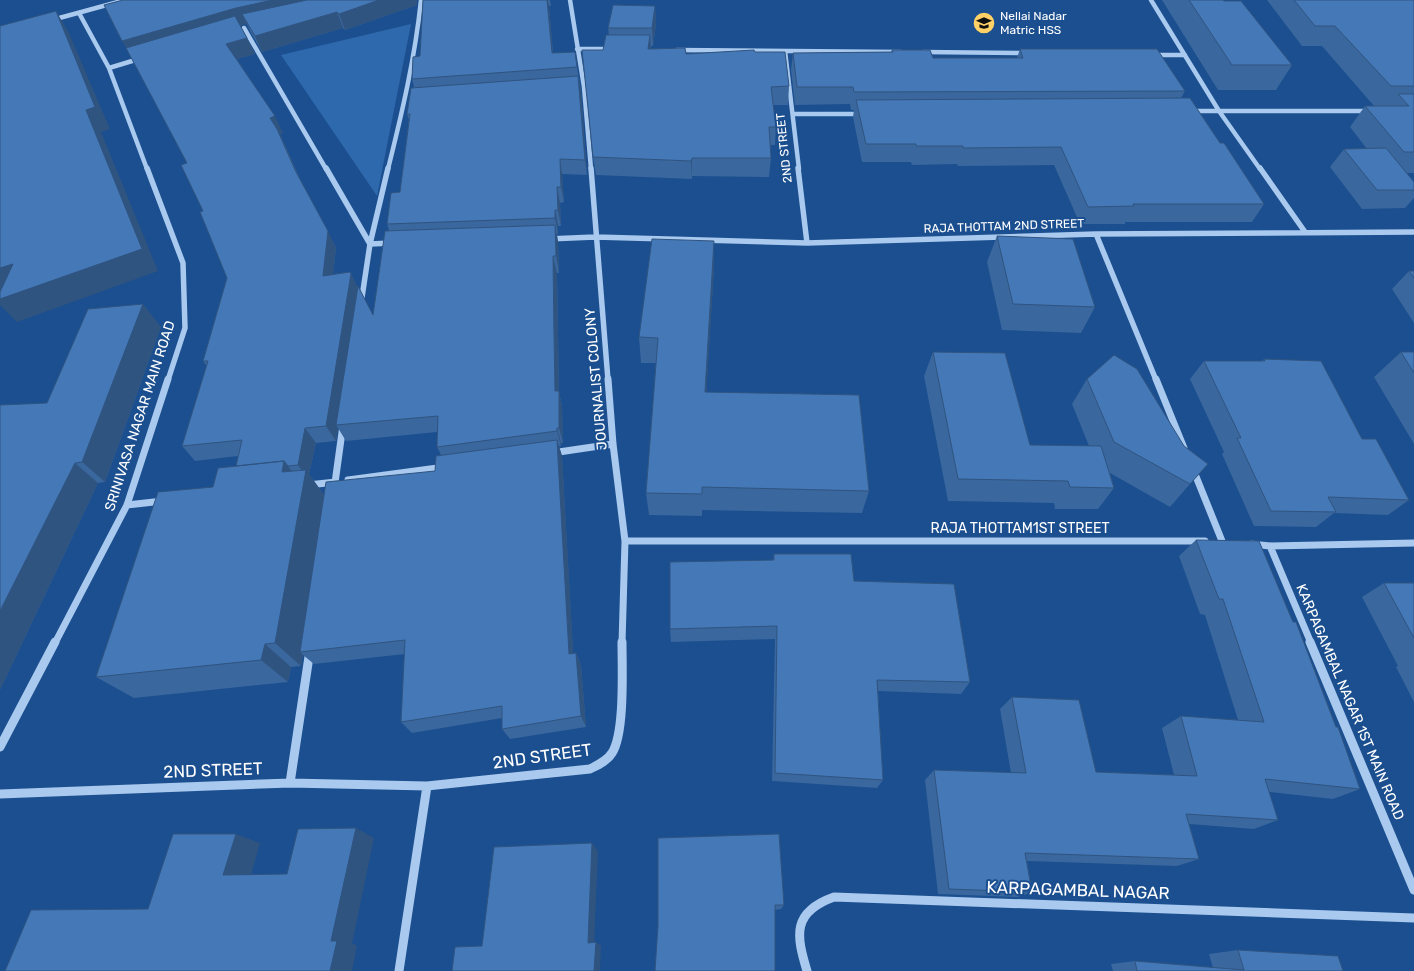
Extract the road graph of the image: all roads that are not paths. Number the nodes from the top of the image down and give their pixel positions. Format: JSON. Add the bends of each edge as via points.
{"nodes":[{"id":1,"x":125,"y":0,"type":"edge"},
{"id":2,"x":421,"y":0,"type":"edge"},
{"id":3,"x":570,"y":0,"type":"edge"},
{"id":4,"x":1151,"y":0,"type":"edge"},
{"id":5,"x":79,"y":13,"type":"junction"},
{"id":6,"x":43,"y":22,"type":"edge"},
{"id":7,"x":252,"y":26,"type":"edge"},
{"id":8,"x":244,"y":28,"type":"junction"},
{"id":9,"x":237,"y":30,"type":"edge"},
{"id":10,"x":577,"y":48,"type":"junction"},
{"id":11,"x":616,"y":49,"type":"edge"},
{"id":12,"x":670,"y":50,"type":"edge"},
{"id":13,"x":785,"y":51,"type":"junction"},
{"id":14,"x":905,"y":52,"type":"edge"},
{"id":15,"x":913,"y":52,"type":"edge"},
{"id":16,"x":1033,"y":54,"type":"edge"},
{"id":17,"x":1145,"y":55,"type":"edge"},
{"id":18,"x":1185,"y":55,"type":"junction"},
{"id":19,"x":146,"y":57,"type":"edge"},
{"id":20,"x":109,"y":68,"type":"junction"},
{"id":21,"x":584,"y":87,"type":"junction"},
{"id":22,"x":576,"y":88,"type":"edge"},
{"id":23,"x":405,"y":100,"type":"junction"},
{"id":24,"x":413,"y":100,"type":"edge"},
{"id":25,"x":1180,"y":111,"type":"edge"},
{"id":26,"x":1219,"y":111,"type":"junction"},
{"id":27,"x":1375,"y":111,"type":"edge"},
{"id":28,"x":793,"y":114,"type":"junction"},
{"id":29,"x":872,"y":114,"type":"edge"},
{"id":30,"x":1306,"y":232,"type":"junction"},
{"id":31,"x":1414,"y":232,"type":"edge"},
{"id":32,"x":1096,"y":234,"type":"junction"},
{"id":33,"x":595,"y":237,"type":"junction"},
{"id":34,"x":541,"y":239,"type":"edge"},
{"id":35,"x":401,"y":243,"type":"edge"},
{"id":36,"x":807,"y":243,"type":"junction"},
{"id":37,"x":370,"y":244,"type":"junction"},
{"id":38,"x":360,"y":313,"type":"edge"},
{"id":39,"x":344,"y":420,"type":"edge"},
{"id":40,"x":613,"y":444,"type":"junction"},
{"id":41,"x":1186,"y":453,"type":"edge"},
{"id":42,"x":546,"y":454,"type":"edge"},
{"id":43,"x":1189,"y":461,"type":"edge"},
{"id":44,"x":452,"y":466,"type":"edge"},
{"id":45,"x":335,"y":482,"type":"junction"},
{"id":46,"x":296,"y":486,"type":"edge"},
{"id":47,"x":333,"y":497,"type":"edge"},
{"id":48,"x":173,"y":500,"type":"edge"},
{"id":49,"x":127,"y":505,"type":"junction"},
{"id":50,"x":625,"y":540,"type":"junction"},
{"id":51,"x":1243,"y":543,"type":"edge"},
{"id":52,"x":1414,"y":543,"type":"edge"},
{"id":53,"x":1270,"y":546,"type":"junction"},
{"id":54,"x":311,"y":644,"type":"edge"},
{"id":55,"x":0,"y":747,"type":"edge"},
{"id":56,"x":612,"y":756,"type":"joint"},
{"id":57,"x":290,"y":783,"type":"junction"},
{"id":58,"x":427,"y":786,"type":"junction"},
{"id":59,"x":0,"y":794,"type":"edge"},
{"id":60,"x":1414,"y":890,"type":"edge"},
{"id":61,"x":1414,"y":918,"type":"edge"},
{"id":62,"x":399,"y":971,"type":"edge"},
{"id":63,"x":807,"y":971,"type":"edge"}],
"edges":[{"from":1,"to":5,"type":"street"},
{"from":2,"to":23,"type":"street","via":[[417,39]]},
{"from":3,"to":10,"type":"street","name":"JOURNALIST COLONY"},
{"from":4,"to":18,"type":"street"},
{"from":5,"to":6,"type":"street"},
{"from":5,"to":20,"type":"street","name":"SRINIVASA NAGAR MAIN ROAD"},
{"from":7,"to":8,"type":"street"},
{"from":8,"to":9,"type":"street"},
{"from":8,"to":37,"type":"street"},
{"from":10,"to":11,"type":"street"},
{"from":10,"to":21,"type":"street","name":"JOURNALIST COLONY"},
{"from":12,"to":13,"type":"street"},
{"from":13,"to":14,"type":"street"},
{"from":13,"to":28,"type":"street","name":"2ND STREET"},
{"from":15,"to":16,"type":"street"},
{"from":17,"to":18,"type":"street"},
{"from":18,"to":26,"type":"street"},
{"from":19,"to":20,"type":"street"},
{"from":20,"to":49,"type":"street","name":"SRINIVASA NAGAR MAIN ROAD","via":[[183,264],[185,328]]},
{"from":21,"to":22,"type":"street"},
{"from":21,"to":33,"type":"street","name":"JOURNALIST COLONY"},
{"from":23,"to":24,"type":"street"},
{"from":23,"to":37,"type":"street"},
{"from":25,"to":26,"type":"street"},
{"from":26,"to":27,"type":"street"},
{"from":26,"to":30,"type":"street"},
{"from":28,"to":29,"type":"street"},
{"from":28,"to":36,"type":"street","name":"2ND STREET"},
{"from":30,"to":31,"type":"street","name":"RAJA THOTTAM 2ND STREET"},
{"from":30,"to":32,"type":"street","name":"RAJA THOTTAM 2ND STREET"},
{"from":32,"to":36,"type":"street","name":"RAJA THOTTAM 2ND STREET"},
{"from":32,"to":41,"type":"street"},
{"from":33,"to":34,"type":"street","name":"RAJA THOTTAM 2ND STREET"},
{"from":33,"to":36,"type":"street","name":"RAJA THOTTAM 2ND STREET"},
{"from":33,"to":40,"type":"street","name":"JOURNALIST COLONY"},
{"from":35,"to":37,"type":"street"},
{"from":37,"to":38,"type":"street"},
{"from":39,"to":45,"type":"street"},
{"from":40,"to":42,"type":"street"},
{"from":40,"to":50,"type":"street","name":"JOURNALIST COLONY"},
{"from":43,"to":50,"type":"street","name":"RAJA THOTTAM1ST STREET","via":[[1225,541]]},
{"from":44,"to":45,"type":"street"},
{"from":45,"to":46,"type":"street"},
{"from":45,"to":47,"type":"street"},
{"from":48,"to":49,"type":"street"},
{"from":49,"to":55,"type":"street","name":"SRINIVASA NAGAR MAIN ROAD"},
{"from":50,"to":56,"type":"street","name":"JOURNALIST COLONY","via":[[620,728]]},
{"from":51,"to":53,"type":"street"},
{"from":52,"to":53,"type":"street"},
{"from":53,"to":60,"type":"street","name":"KARPAGAMBAL NAGAR 1ST MAIN ROAD"},
{"from":54,"to":57,"type":"street"},
{"from":56,"to":58,"type":"street","name":"2ND STREET","via":[[590,769]]},
{"from":57,"to":58,"type":"street","name":"2ND STREET"},
{"from":57,"to":59,"type":"street","name":"2ND STREET"},
{"from":58,"to":62,"type":"street"},
{"from":61,"to":63,"type":"street","name":"KARPAGAMBAL NAGAR","via":[[834,897],[814,905],[802,924],[799,937]]}]}
